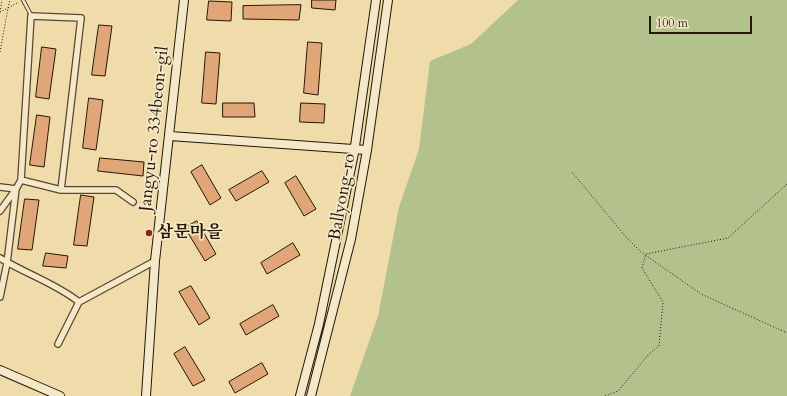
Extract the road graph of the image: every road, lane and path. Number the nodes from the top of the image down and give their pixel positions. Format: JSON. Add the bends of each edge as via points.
{"nodes":[{"id":1,"x":2,"y":0,"type":"edge"},
{"id":2,"x":10,"y":0,"type":"edge"},
{"id":3,"x":23,"y":0,"type":"edge"},
{"id":4,"x":184,"y":0,"type":"edge"},
{"id":5,"x":376,"y":0,"type":"edge"},
{"id":6,"x":388,"y":0,"type":"edge"},
{"id":7,"x":8,"y":8,"type":"junction"},
{"id":8,"x":0,"y":13,"type":"edge"},
{"id":9,"x":31,"y":16,"type":"junction"},
{"id":10,"x":0,"y":52,"type":"edge"},
{"id":11,"x":170,"y":136,"type":"junction"},
{"id":12,"x":355,"y":149,"type":"junction"},
{"id":13,"x":367,"y":150,"type":"junction"},
{"id":14,"x":572,"y":172,"type":"dead end"},
{"id":15,"x":21,"y":180,"type":"junction"},
{"id":16,"x":787,"y":184,"type":"edge"},
{"id":17,"x":0,"y":187,"type":"edge"},
{"id":18,"x":16,"y":189,"type":"junction"},
{"id":19,"x":61,"y":190,"type":"junction"},
{"id":20,"x":133,"y":202,"type":"dead end"},
{"id":21,"x":0,"y":211,"type":"edge"},
{"id":22,"x":646,"y":254,"type":"junction"},
{"id":23,"x":0,"y":258,"type":"edge"},
{"id":24,"x":155,"y":261,"type":"junction"},
{"id":25,"x":7,"y":263,"type":"junction"},
{"id":26,"x":0,"y":297,"type":"edge"},
{"id":27,"x":79,"y":302,"type":"junction"},
{"id":28,"x":787,"y":333,"type":"edge"},
{"id":29,"x":58,"y":344,"type":"dead end"},
{"id":30,"x":0,"y":370,"type":"edge"},
{"id":31,"x":60,"y":396,"type":"edge"},
{"id":32,"x":146,"y":396,"type":"edge"},
{"id":33,"x":300,"y":396,"type":"edge"},
{"id":34,"x":311,"y":396,"type":"edge"},
{"id":35,"x":605,"y":396,"type":"edge"}],
"edges":[{"from":1,"to":8,"type":"path"},
{"from":2,"to":7,"type":"path"},
{"from":3,"to":7,"type":"path"},
{"from":3,"to":9,"type":"lane"},
{"from":4,"to":11,"type":"street","name":"Jangyu-ro 334beon-gil"},
{"from":5,"to":12,"type":"street","name":"Ballyong-ro"},
{"from":6,"to":13,"type":"street","name":"Ballyong-ro"},
{"from":7,"to":8,"type":"path"},
{"from":7,"to":10,"type":"path"},
{"from":9,"to":15,"type":"street"},
{"from":9,"to":19,"type":"street","via":[[81,18]]},
{"from":11,"to":12,"type":"street"},
{"from":11,"to":24,"type":"street","name":"Jangyu-ro 334beon-gil"},
{"from":12,"to":13,"type":"street"},
{"from":12,"to":33,"type":"street","name":"Ballyong-ro","via":[[319,324]]},
{"from":13,"to":34,"type":"street","name":"Ballyong-ro","via":[[351,238]]},
{"from":14,"to":22,"type":"path","via":[[626,237]]},
{"from":15,"to":18,"type":"street"},
{"from":15,"to":19,"type":"street"},
{"from":16,"to":22,"type":"path","via":[[728,238]]},
{"from":17,"to":18,"type":"street"},
{"from":18,"to":21,"type":"street"},
{"from":18,"to":25,"type":"street"},
{"from":19,"to":20,"type":"street","via":[[116,190]]},
{"from":22,"to":28,"type":"path","via":[[702,294]]},
{"from":22,"to":35,"type":"path","via":[[642,268],[662,302],[659,346],[649,354],[618,391]]},
{"from":23,"to":25,"type":"street"},
{"from":24,"to":27,"type":"street"},
{"from":24,"to":32,"type":"street","name":"Jangyu-ro 334beon-gil"},
{"from":25,"to":26,"type":"street"},
{"from":25,"to":27,"type":"street","via":[[41,278]]},
{"from":27,"to":29,"type":"street"},
{"from":30,"to":31,"type":"street"}]}
